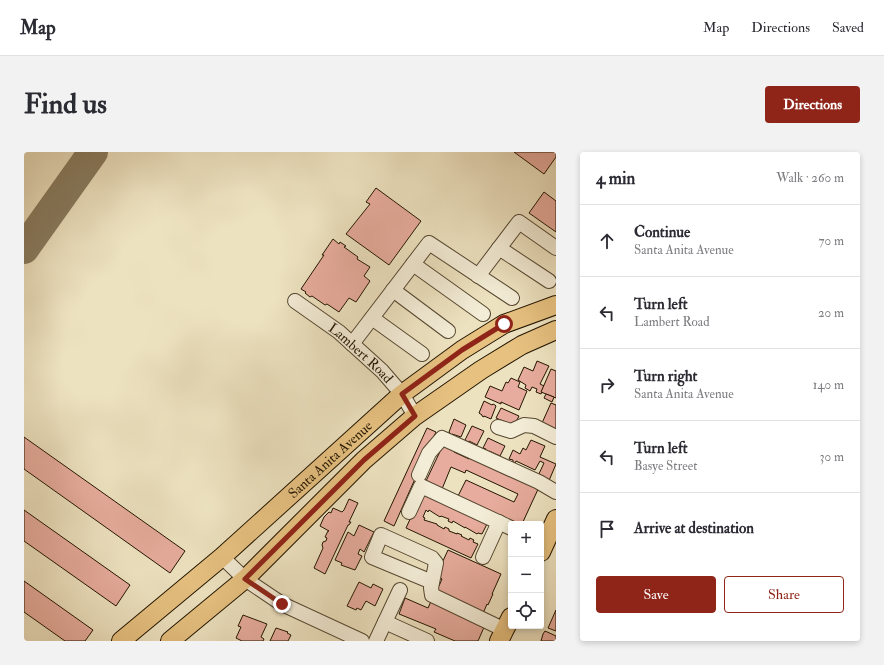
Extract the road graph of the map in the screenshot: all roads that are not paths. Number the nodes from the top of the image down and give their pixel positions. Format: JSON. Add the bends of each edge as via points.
{"nodes":[{"id":1,"x":499,"y":248,"type":"junction"},
{"id":2,"x":556,"y":248,"type":"edge"},
{"id":3,"x":413,"y":264,"type":"junction"},
{"id":4,"x":478,"y":276,"type":"junction"},
{"id":5,"x":549,"y":282,"type":"dead end"},
{"id":6,"x":394,"y":290,"type":"junction"},
{"id":7,"x":512,"y":298,"type":"dead end"},
{"id":8,"x":295,"y":301,"type":"dead end"},
{"id":9,"x":556,"y":305,"type":"edge"},
{"id":10,"x":483,"y":314,"type":"dead end"},
{"id":11,"x":372,"y":318,"type":"junction"},
{"id":12,"x":556,"y":330,"type":"edge"},
{"id":13,"x":448,"y":331,"type":"dead end"},
{"id":14,"x":352,"y":344,"type":"junction"},
{"id":15,"x":422,"y":354,"type":"dead end"},
{"id":16,"x":402,"y":394,"type":"junction"},
{"id":17,"x":415,"y":416,"type":"junction"},
{"id":18,"x":498,"y":427,"type":"dead end"},
{"id":19,"x":556,"y":437,"type":"edge"},
{"id":20,"x":419,"y":476,"type":"dead end"},
{"id":21,"x":556,"y":492,"type":"edge"},
{"id":22,"x":409,"y":512,"type":"dead end"},
{"id":23,"x":556,"y":519,"type":"edge"},
{"id":24,"x":505,"y":525,"type":"edge"},
{"id":25,"x":544,"y":542,"type":"edge"},
{"id":26,"x":222,"y":557,"type":"junction"},
{"id":27,"x":483,"y":557,"type":"dead end"},
{"id":28,"x":245,"y":579,"type":"junction"},
{"id":29,"x":432,"y":582,"type":"dead end"},
{"id":30,"x":400,"y":590,"type":"dead end"},
{"id":31,"x":385,"y":622,"type":"junction"},
{"id":32,"x":505,"y":629,"type":"edge"},
{"id":33,"x":121,"y":641,"type":"edge"},
{"id":34,"x":170,"y":641,"type":"edge"},
{"id":35,"x":362,"y":641,"type":"edge"},
{"id":36,"x":376,"y":641,"type":"edge"},
{"id":37,"x":427,"y":641,"type":"edge"}],
"edges":[{"from":1,"to":2,"type":"street","via":[[519,222]]},
{"from":1,"to":4,"type":"street"},
{"from":1,"to":5,"type":"street"},
{"from":3,"to":4,"type":"street","via":[[429,243]]},
{"from":3,"to":6,"type":"street"},
{"from":3,"to":10,"type":"street"},
{"from":4,"to":7,"type":"street"},
{"from":6,"to":11,"type":"street"},
{"from":6,"to":13,"type":"street"},
{"from":8,"to":14,"type":"street","name":"Lambert Road"},
{"from":9,"to":16,"type":"main road","name":"Santa Anita Avenue","via":[[504,324],[462,350]]},
{"from":11,"to":14,"type":"street"},
{"from":11,"to":15,"type":"street"},
{"from":12,"to":17,"type":"main road","name":"Santa Anita Avenue","via":[[522,345],[481,370]]},
{"from":14,"to":16,"type":"street","name":"Lambert Road","via":[[382,371]]},
{"from":16,"to":17,"type":"street","name":"Lambert Road"},
{"from":16,"to":26,"type":"main road","name":"Santa Anita Avenue"},
{"from":17,"to":28,"type":"main road","name":"Santa Anita Avenue","via":[[364,460]]},
{"from":18,"to":19,"type":"street","via":[[511,431],[524,425],[534,426]]},
{"from":20,"to":21,"type":"street","via":[[430,453],[442,438]]},
{"from":22,"to":24,"type":"street","via":[[421,486]]},
{"from":23,"to":25,"type":"main road"},
{"from":24,"to":27,"type":"street"},
{"from":26,"to":28,"type":"street"},
{"from":26,"to":33,"type":"main road","name":"Santa Anita Avenue"},
{"from":28,"to":34,"type":"main road","name":"Santa Anita Avenue"},
{"from":28,"to":35,"type":"street","via":[[282,604]]},
{"from":29,"to":32,"type":"street","via":[[432,595]]},
{"from":30,"to":31,"type":"street"},
{"from":31,"to":36,"type":"street"},
{"from":31,"to":37,"type":"street"}]}
